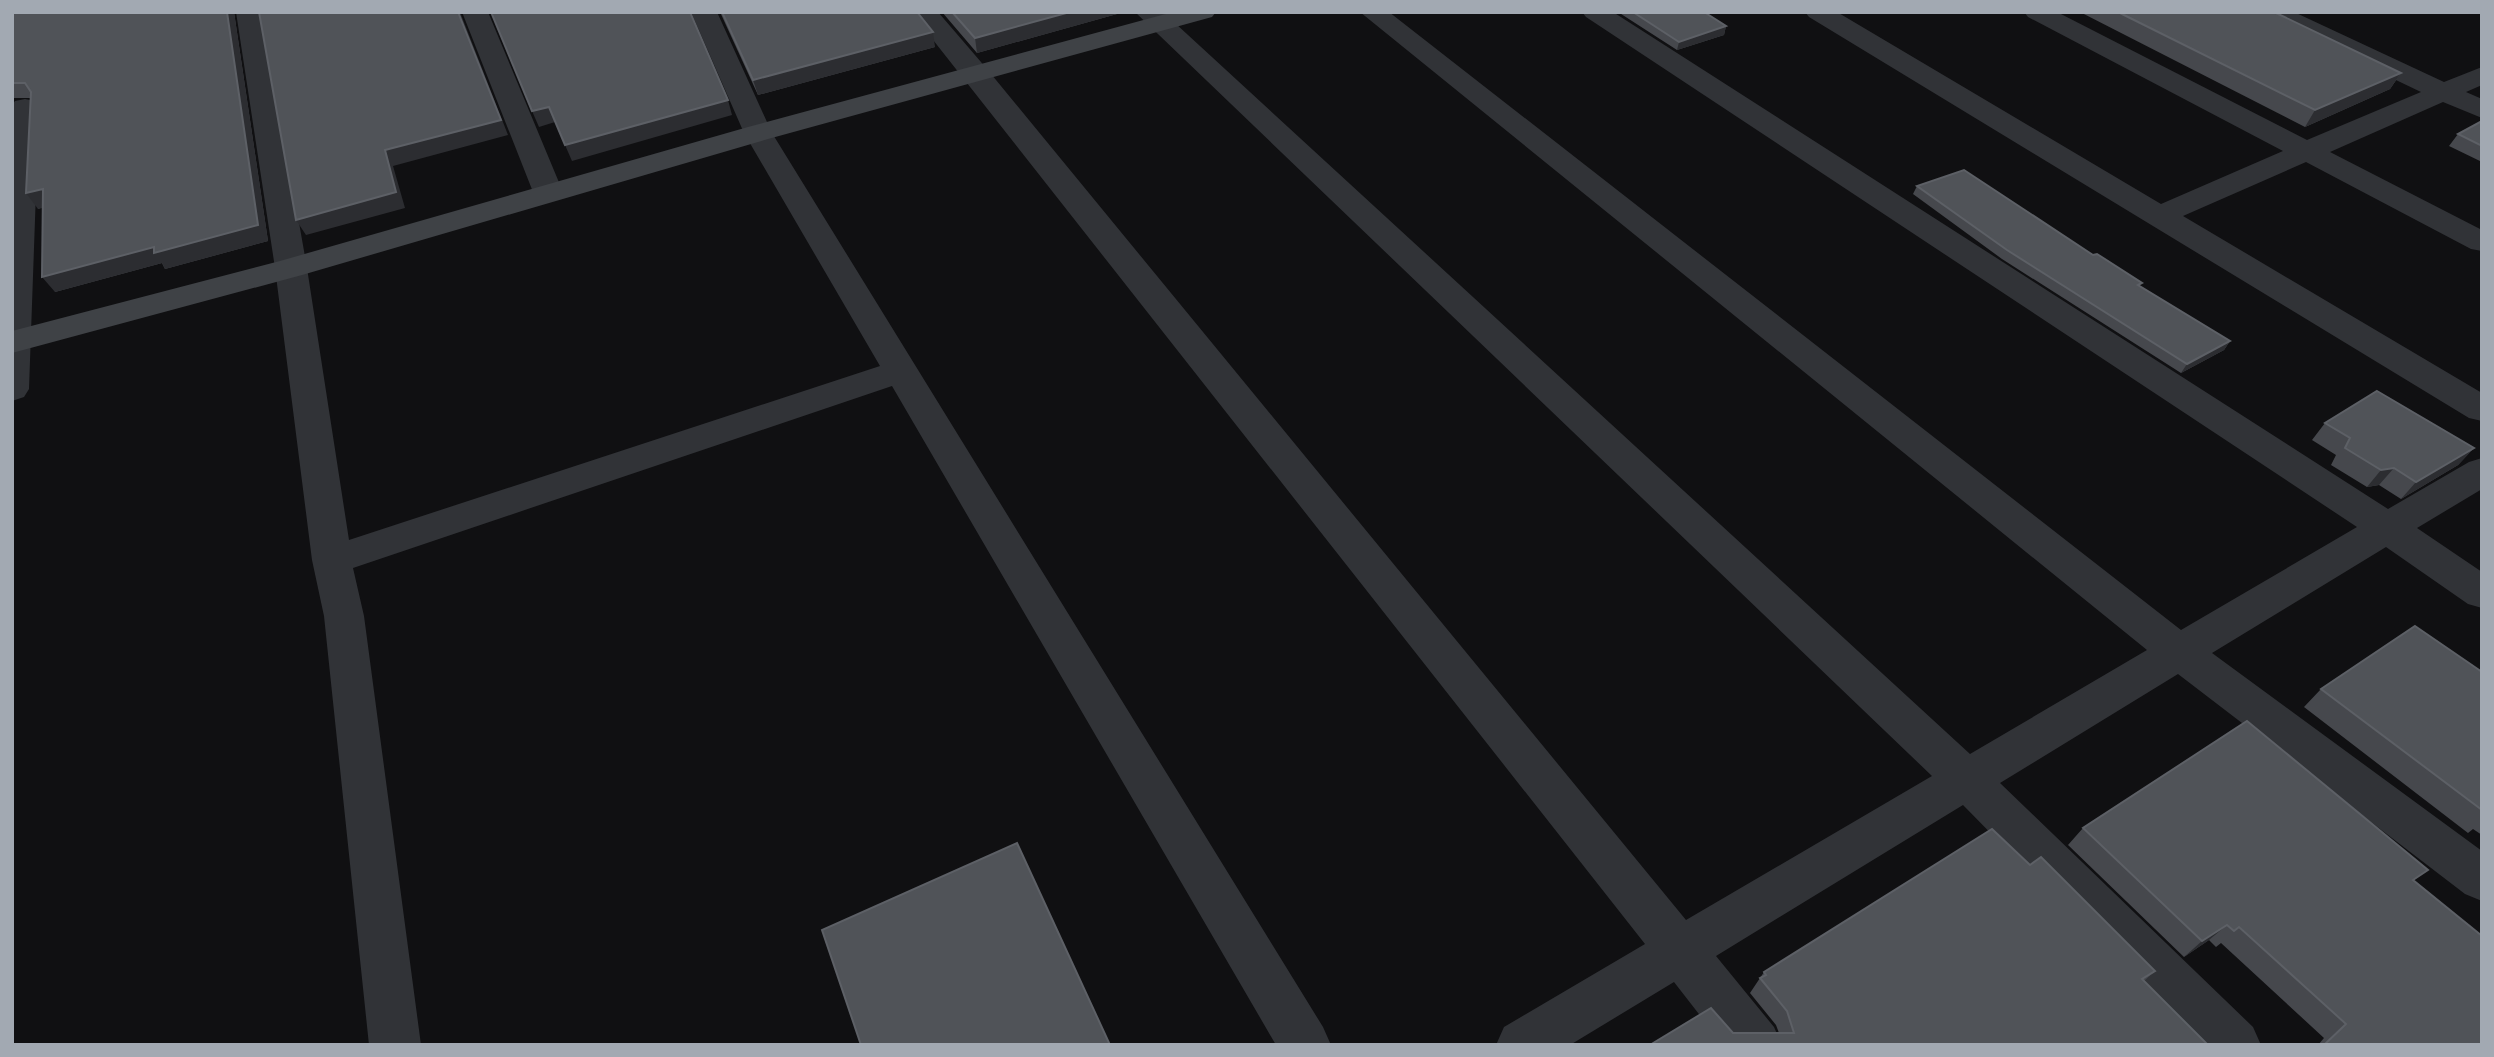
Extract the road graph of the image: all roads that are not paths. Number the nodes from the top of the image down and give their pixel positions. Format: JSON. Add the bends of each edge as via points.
{"nodes":[{"id":1,"x":249,"y":12,"type":"edge"},
{"id":2,"x":475,"y":12,"type":"edge"},
{"id":3,"x":704,"y":12,"type":"edge"},
{"id":4,"x":924,"y":12,"type":"edge"},
{"id":5,"x":1203,"y":12,"type":"edge"},
{"id":6,"x":1373,"y":12,"type":"edge"},
{"id":7,"x":1595,"y":12,"type":"edge"},
{"id":8,"x":1818,"y":12,"type":"edge"},
{"id":9,"x":2037,"y":12,"type":"edge"},
{"id":10,"x":2273,"y":12,"type":"edge"},
{"id":11,"x":1154,"y":18,"type":"edge"},
{"id":12,"x":977,"y":75,"type":"junction"},
{"id":13,"x":2482,"y":75,"type":"edge"},
{"id":14,"x":2444,"y":90,"type":"junction"},
{"id":15,"x":25,"y":107,"type":"edge"},
{"id":16,"x":2482,"y":110,"type":"edge"},
{"id":17,"x":758,"y":133,"type":"junction"},
{"id":18,"x":2309,"y":152,"type":"junction"},
{"id":19,"x":548,"y":192,"type":"junction"},
{"id":20,"x":2160,"y":215,"type":"junction"},
{"id":21,"x":2482,"y":242,"type":"edge"},
{"id":22,"x":291,"y":268,"type":"junction"},
{"id":23,"x":14,"y":341,"type":"edge"},
{"id":24,"x":901,"y":371,"type":"junction"},
{"id":25,"x":12,"y":389,"type":"edge"},
{"id":26,"x":2482,"y":409,"type":"edge"},
{"id":27,"x":2482,"y":471,"type":"edge"},
{"id":28,"x":2388,"y":528,"type":"junction"},
{"id":29,"x":332,"y":560,"type":"junction"},
{"id":30,"x":2482,"y":593,"type":"edge"},
{"id":31,"x":2179,"y":652,"type":"junction"},
{"id":32,"x":1966,"y":779,"type":"junction"},
{"id":33,"x":2482,"y":879,"type":"edge"},
{"id":34,"x":1680,"y":950,"type":"junction"},
{"id":35,"x":395,"y":1045,"type":"edge"},
{"id":36,"x":1305,"y":1045,"type":"edge"},
{"id":37,"x":1522,"y":1045,"type":"edge"},
{"id":38,"x":1756,"y":1045,"type":"edge"},
{"id":39,"x":2235,"y":1045,"type":"edge"}],
"edges":[{"from":1,"to":22,"type":"street"},
{"from":2,"to":19,"type":"street"},
{"from":3,"to":17,"type":"street"},
{"from":4,"to":12,"type":"street"},
{"from":5,"to":11,"type":"street"},
{"from":6,"to":31,"type":"street"},
{"from":7,"to":28,"type":"street"},
{"from":8,"to":20,"type":"street"},
{"from":9,"to":18,"type":"street"},
{"from":10,"to":14,"type":"street"},
{"from":11,"to":12,"type":"street"},
{"from":11,"to":32,"type":"street"},
{"from":12,"to":17,"type":"street"},
{"from":12,"to":34,"type":"street"},
{"from":13,"to":14,"type":"street"},
{"from":14,"to":16,"type":"street"},
{"from":14,"to":18,"type":"street"},
{"from":15,"to":23,"type":"street"},
{"from":17,"to":19,"type":"street"},
{"from":17,"to":24,"type":"street"},
{"from":18,"to":20,"type":"street"},
{"from":18,"to":21,"type":"street"},
{"from":19,"to":22,"type":"street"},
{"from":20,"to":26,"type":"street"},
{"from":22,"to":23,"type":"street"},
{"from":22,"to":29,"type":"street"},
{"from":23,"to":25,"type":"street"},
{"from":24,"to":29,"type":"street"},
{"from":24,"to":36,"type":"street"},
{"from":27,"to":28,"type":"street"},
{"from":28,"to":30,"type":"street"},
{"from":28,"to":31,"type":"street"},
{"from":29,"to":35,"type":"street","via":[[344,616]]},
{"from":31,"to":32,"type":"street"},
{"from":31,"to":33,"type":"street"},
{"from":32,"to":34,"type":"street"},
{"from":32,"to":39,"type":"street"},
{"from":34,"to":37,"type":"street"},
{"from":34,"to":38,"type":"street"}]}
